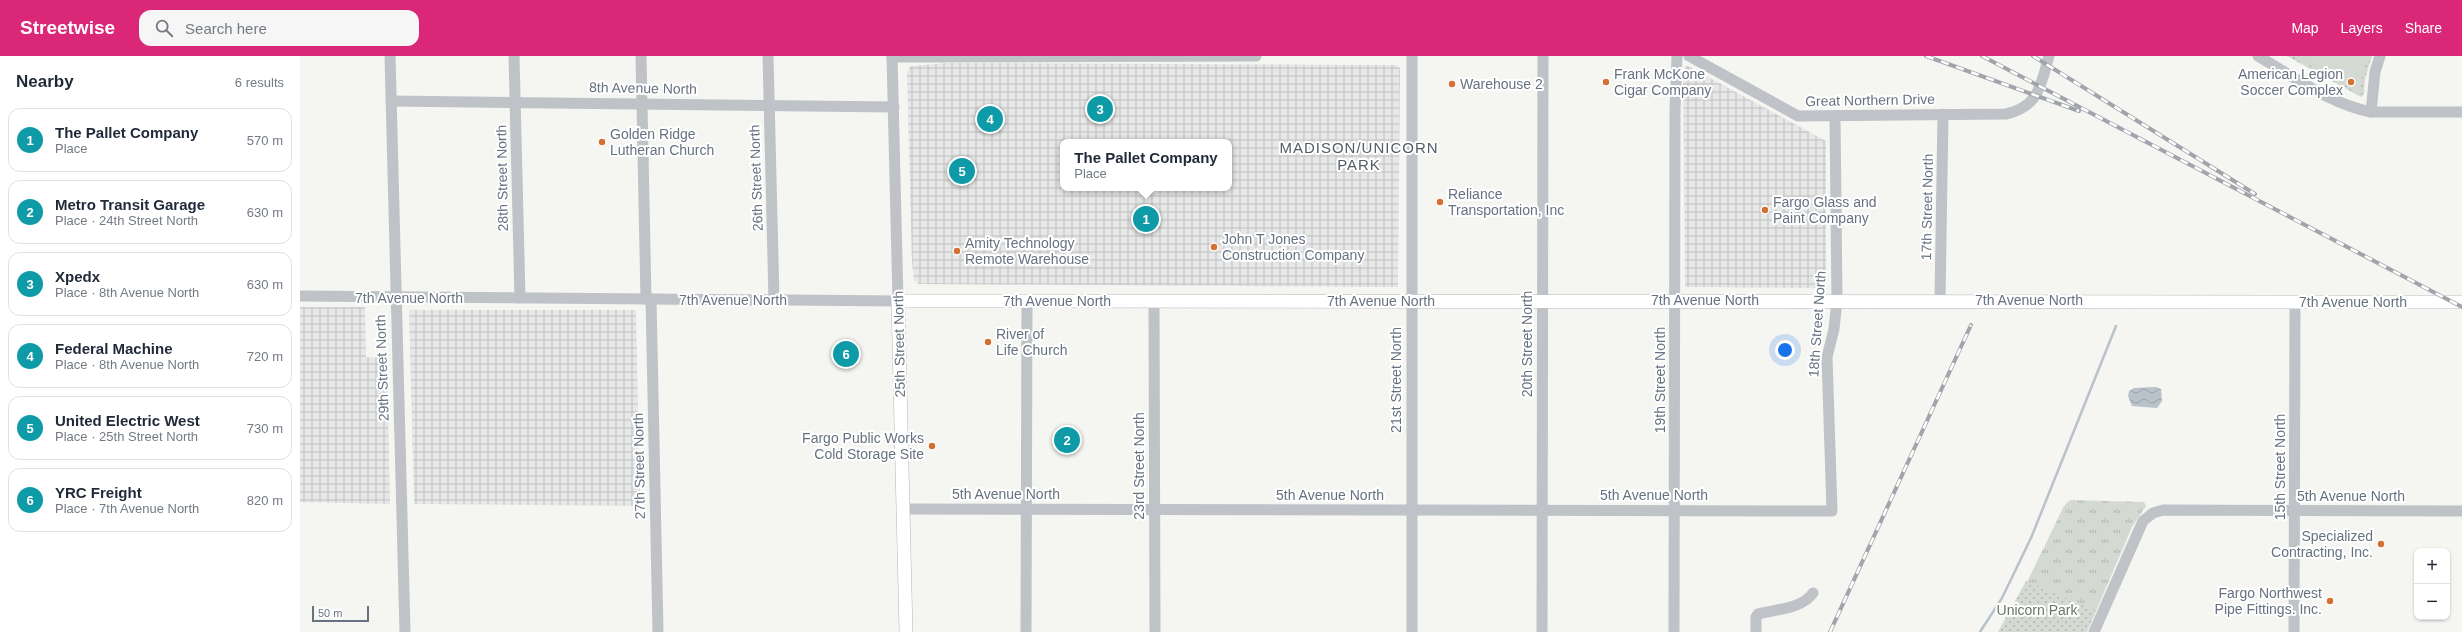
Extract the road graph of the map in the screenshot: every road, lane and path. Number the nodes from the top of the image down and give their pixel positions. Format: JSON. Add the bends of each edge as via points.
{"nodes":[{"id":1,"x":390,"y":56,"type":"edge"},
{"id":2,"x":514,"y":56,"type":"edge"},
{"id":3,"x":641,"y":56,"type":"edge"},
{"id":4,"x":768,"y":56,"type":"edge"},
{"id":5,"x":1256,"y":56,"type":"edge"},
{"id":6,"x":1412,"y":56,"type":"edge"},
{"id":7,"x":1543,"y":56,"type":"edge"},
{"id":8,"x":1677,"y":56,"type":"edge"},
{"id":9,"x":1689,"y":56,"type":"edge"},
{"id":10,"x":2049,"y":56,"type":"edge"},
{"id":11,"x":2258,"y":56,"type":"edge"},
{"id":12,"x":2380,"y":56,"type":"edge"},
{"id":13,"x":892,"y":57,"type":"edge"},
{"id":14,"x":391,"y":101,"type":"junction"},
{"id":15,"x":515,"y":103,"type":"junction"},
{"id":16,"x":642,"y":104,"type":"junction"},
{"id":17,"x":769,"y":106,"type":"junction"},
{"id":18,"x":894,"y":107,"type":"junction"},
{"id":19,"x":2371,"y":112,"type":"junction"},
{"id":20,"x":2462,"y":112,"type":"edge"},
{"id":21,"x":1943,"y":114,"type":"junction"},
{"id":22,"x":1835,"y":116,"type":"junction"},
{"id":23,"x":300,"y":296,"type":"edge"},
{"id":24,"x":395,"y":298,"type":"junction"},
{"id":25,"x":520,"y":298,"type":"junction"},
{"id":26,"x":649,"y":299,"type":"junction"},
{"id":27,"x":774,"y":300,"type":"junction"},
{"id":28,"x":1542,"y":300,"type":"junction"},
{"id":29,"x":1675,"y":300,"type":"junction"},
{"id":30,"x":1940,"y":300,"type":"junction"},
{"id":31,"x":898,"y":301,"type":"junction"},
{"id":32,"x":1027,"y":301,"type":"junction"},
{"id":33,"x":1154,"y":301,"type":"junction"},
{"id":34,"x":1411,"y":301,"type":"junction"},
{"id":35,"x":1837,"y":301,"type":"junction"},
{"id":36,"x":2295,"y":302,"type":"junction"},
{"id":37,"x":2462,"y":302,"type":"edge"},
{"id":38,"x":903,"y":509,"type":"junction"},
{"id":39,"x":1026,"y":510,"type":"junction"},
{"id":40,"x":1154,"y":510,"type":"junction"},
{"id":41,"x":1411,"y":510,"type":"junction"},
{"id":42,"x":1542,"y":510,"type":"junction"},
{"id":43,"x":1674,"y":510,"type":"junction"},
{"id":44,"x":2294,"y":510,"type":"junction"},
{"id":45,"x":1832,"y":511,"type":"joint"},
{"id":46,"x":2462,"y":511,"type":"edge"},
{"id":47,"x":1813,"y":593,"type":"dead end"},
{"id":48,"x":404,"y":632,"type":"edge"},
{"id":49,"x":658,"y":632,"type":"edge"},
{"id":50,"x":906,"y":632,"type":"edge"},
{"id":51,"x":1026,"y":632,"type":"edge"},
{"id":52,"x":1154,"y":632,"type":"edge"},
{"id":53,"x":1412,"y":632,"type":"edge"},
{"id":54,"x":1542,"y":632,"type":"edge"},
{"id":55,"x":1674,"y":632,"type":"edge"},
{"id":56,"x":1756,"y":632,"type":"edge"},
{"id":57,"x":2094,"y":632,"type":"edge"},
{"id":58,"x":2294,"y":632,"type":"edge"}],
"edges":[{"from":1,"to":14,"type":"street","name":"29th Street North"},
{"from":2,"to":15,"type":"street","name":"28th Street North"},
{"from":3,"to":16,"type":"street","name":"27th Street North"},
{"from":4,"to":17,"type":"street","name":"26th Street North"},
{"from":5,"to":13,"type":"street"},
{"from":6,"to":34,"type":"street","name":"21st Street North"},
{"from":7,"to":28,"type":"street","name":"20th Street North"},
{"from":8,"to":29,"type":"street","name":"19th Street North"},
{"from":9,"to":22,"type":"street","name":"Great Northern Drive","via":[[1798,116]]},
{"from":10,"to":21,"type":"street","name":"Great Northern Drive","via":[[2036,96],[2026,108],[2006,114]]},
{"from":11,"to":19,"type":"street","via":[[2336,101]]},
{"from":12,"to":19,"type":"street","via":[[2375,72]]},
{"from":13,"to":18,"type":"street","name":"25th Street North"},
{"from":14,"to":15,"type":"street","name":"8th Avenue North"},
{"from":14,"to":24,"type":"street","name":"29th Street North"},
{"from":15,"to":16,"type":"street","name":"8th Avenue North"},
{"from":15,"to":25,"type":"street","name":"28th Street North"},
{"from":16,"to":17,"type":"street","name":"8th Avenue North"},
{"from":16,"to":26,"type":"street","name":"27th Street North"},
{"from":17,"to":18,"type":"street","name":"8th Avenue North"},
{"from":17,"to":27,"type":"street","name":"26th Street North"},
{"from":18,"to":31,"type":"street","name":"25th Street North"},
{"from":19,"to":20,"type":"street"},
{"from":21,"to":22,"type":"street","name":"Great Northern Drive"},
{"from":21,"to":30,"type":"street","name":"17th Street North"},
{"from":22,"to":35,"type":"street","name":"18th Street North"},
{"from":23,"to":24,"type":"street","name":"7th Avenue North"},
{"from":24,"to":25,"type":"street","name":"7th Avenue North"},
{"from":24,"to":48,"type":"street","name":"29th Street North"},
{"from":25,"to":26,"type":"street","name":"7th Avenue North"},
{"from":26,"to":27,"type":"street","name":"7th Avenue North"},
{"from":26,"to":49,"type":"street","name":"27th Street North"},
{"from":27,"to":31,"type":"street","name":"7th Avenue North"},
{"from":28,"to":29,"type":"main road","name":"7th Avenue North"},
{"from":28,"to":34,"type":"main road","name":"7th Avenue North"},
{"from":28,"to":42,"type":"street","name":"20th Street North"},
{"from":29,"to":35,"type":"main road","name":"7th Avenue North"},
{"from":29,"to":43,"type":"street","name":"19th Street North"},
{"from":30,"to":35,"type":"main road","name":"7th Avenue North"},
{"from":30,"to":36,"type":"main road","name":"7th Avenue North"},
{"from":31,"to":32,"type":"main road","name":"7th Avenue North"},
{"from":31,"to":38,"type":"main road","name":"25th Street North"},
{"from":32,"to":33,"type":"main road","name":"7th Avenue North"},
{"from":32,"to":39,"type":"street"},
{"from":33,"to":34,"type":"main road","name":"7th Avenue North"},
{"from":33,"to":40,"type":"street","name":"23rd Street North"},
{"from":34,"to":41,"type":"street","name":"21st Street North"},
{"from":35,"to":45,"type":"street","name":"18th Street North","via":[[1827,357]]},
{"from":36,"to":37,"type":"main road","name":"7th Avenue North"},
{"from":36,"to":44,"type":"street","name":"15th Street North"},
{"from":38,"to":39,"type":"street","name":"5th Avenue North"},
{"from":38,"to":50,"type":"main road","name":"25th Street North"},
{"from":39,"to":40,"type":"street","name":"5th Avenue North"},
{"from":39,"to":51,"type":"street"},
{"from":40,"to":41,"type":"street","name":"5th Avenue North"},
{"from":40,"to":52,"type":"street","name":"23rd Street North"},
{"from":41,"to":42,"type":"street","name":"5th Avenue North"},
{"from":41,"to":53,"type":"street","name":"21st Street North"},
{"from":42,"to":43,"type":"street","name":"5th Avenue North"},
{"from":42,"to":54,"type":"street","name":"20th Street North"},
{"from":43,"to":45,"type":"street","name":"5th Avenue North"},
{"from":43,"to":55,"type":"street","name":"19th Street North"},
{"from":44,"to":46,"type":"street","name":"5th Avenue North"},
{"from":44,"to":57,"type":"street","name":"5th Avenue North","via":[[2163,510],[2153,513],[2143,521]]},
{"from":44,"to":58,"type":"street","name":"15th Street North"},
{"from":47,"to":56,"type":"street","via":[[1801,604],[1758,614]]}]}
